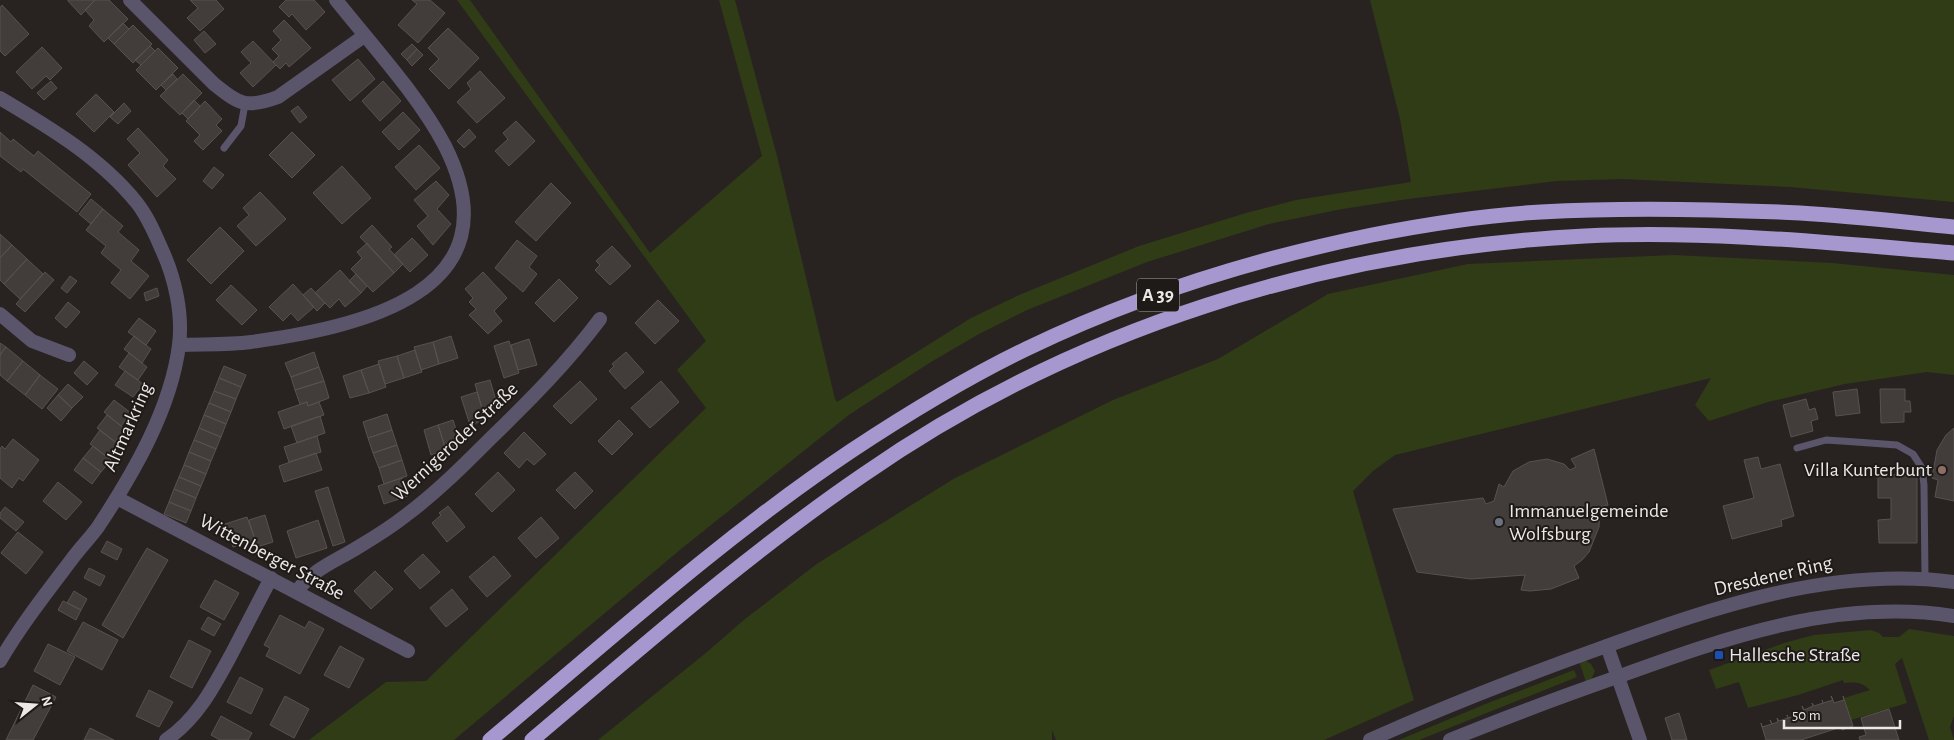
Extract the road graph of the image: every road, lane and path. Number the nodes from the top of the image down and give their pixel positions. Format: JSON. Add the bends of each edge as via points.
{"nodes":[{"id":1,"x":130,"y":0,"type":"edge"},
{"id":2,"x":336,"y":0,"type":"edge"},
{"id":3,"x":364,"y":36,"type":"junction"},
{"id":4,"x":0,"y":98,"type":"edge"},
{"id":5,"x":245,"y":104,"type":"junction"},
{"id":6,"x":224,"y":148,"type":"dead end"},
{"id":7,"x":1954,"y":226,"type":"edge"},
{"id":8,"x":1954,"y":254,"type":"edge"},
{"id":9,"x":0,"y":314,"type":"edge"},
{"id":10,"x":600,"y":319,"type":"dead end"},
{"id":11,"x":179,"y":345,"type":"junction"},
{"id":12,"x":69,"y":355,"type":"dead end"},
{"id":13,"x":1797,"y":448,"type":"dead end"},
{"id":14,"x":117,"y":498,"type":"junction"},
{"id":15,"x":271,"y":578,"type":"junction"},
{"id":16,"x":1925,"y":578,"type":"junction"},
{"id":17,"x":1954,"y":582,"type":"edge"},
{"id":18,"x":296,"y":592,"type":"junction"},
{"id":19,"x":1954,"y":616,"type":"edge"},
{"id":20,"x":1607,"y":646,"type":"junction"},
{"id":21,"x":408,"y":651,"type":"dead end"},
{"id":22,"x":0,"y":661,"type":"edge"},
{"id":23,"x":1618,"y":676,"type":"junction"},
{"id":24,"x":166,"y":740,"type":"edge"},
{"id":25,"x":490,"y":740,"type":"edge"},
{"id":26,"x":532,"y":740,"type":"edge"},
{"id":27,"x":1370,"y":740,"type":"edge"},
{"id":28,"x":1450,"y":740,"type":"edge"},
{"id":29,"x":1640,"y":740,"type":"edge"}],
"edges":[{"from":1,"to":5,"type":"street","via":[[214,84]]},
{"from":2,"to":3,"type":"street"},
{"from":3,"to":5,"type":"street","via":[[278,96],[262,103]]},
{"from":3,"to":11,"type":"street","via":[[428,117],[445,146],[460,190],[463,212],[454,257],[441,274],[421,291],[367,316],[250,342]]},
{"from":4,"to":11,"type":"street","name":"Altmarkring","via":[[75,146],[115,179],[138,204],[154,231],[172,275],[179,319]]},
{"from":5,"to":6,"type":"lane","via":[[241,126]]},
{"from":7,"to":25,"type":"highway","number":"A 39","via":[[1792,213],[1651,208],[1537,212],[1424,225],[1312,247],[1200,280],[1112,312],[1026,349],[937,397],[850,452],[741,531]]},
{"from":8,"to":26,"type":"highway","number":"A 39","via":[[1745,237],[1650,235],[1544,239],[1477,244],[1377,260],[1211,304],[1123,336],[1037,374],[950,420],[865,473],[758,550]]},
{"from":9,"to":12,"type":"street","via":[[32,341]]},
{"from":10,"to":18,"type":"street","name":"Wernigeroder Straße","via":[[574,354],[452,477],[405,516],[361,546],[320,568]]},
{"from":11,"to":14,"type":"street","name":"Altmarkring","via":[[158,419]]},
{"from":13,"to":16,"type":"lane","via":[[1826,440],[1846,441],[1897,445],[1913,454],[1922,468],[1924,485]]},
{"from":14,"to":15,"type":"street","name":"Wittenberger Straße"},
{"from":14,"to":22,"type":"street","name":"Altmarkring","via":[[17,632]]},
{"from":15,"to":18,"type":"street","name":"Wittenberger Straße"},
{"from":15,"to":24,"type":"street","via":[[208,697],[193,717]]},
{"from":16,"to":17,"type":"street","name":"Dresdener Ring"},
{"from":16,"to":20,"type":"street","name":"Dresdener Ring","via":[[1848,580],[1779,591]]},
{"from":18,"to":21,"type":"street","name":"Wittenberger Straße"},
{"from":19,"to":23,"type":"street","via":[[1932,612],[1880,611],[1809,618],[1743,634]]},
{"from":20,"to":23,"type":"street"},
{"from":20,"to":27,"type":"street","name":"Dresdener Ring","via":[[1504,684]]},
{"from":23,"to":28,"type":"street"},
{"from":23,"to":29,"type":"street"}]}
